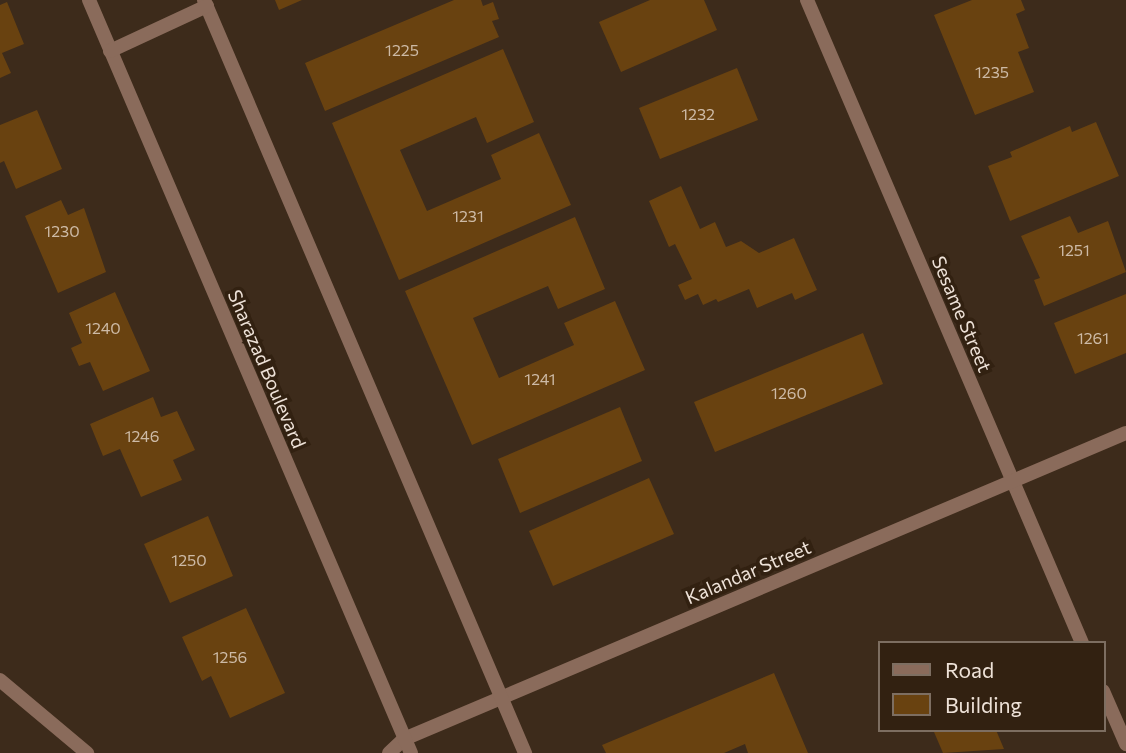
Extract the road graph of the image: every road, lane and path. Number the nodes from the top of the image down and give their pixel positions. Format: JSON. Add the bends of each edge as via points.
{"nodes":[{"id":1,"x":89,"y":0,"type":"edge"},
{"id":2,"x":807,"y":0,"type":"edge"},
{"id":3,"x":205,"y":3,"type":"edge"},
{"id":4,"x":110,"y":51,"type":"junction"},
{"id":5,"x":1126,"y":433,"type":"edge"},
{"id":6,"x":1012,"y":481,"type":"junction"},
{"id":7,"x":1081,"y":641,"type":"edge"},
{"id":8,"x":0,"y":680,"type":"edge"},
{"id":9,"x":1105,"y":696,"type":"edge"},
{"id":10,"x":502,"y":698,"type":"junction"},
{"id":11,"x":404,"y":739,"type":"junction"},
{"id":12,"x":1126,"y":744,"type":"edge"},
{"id":13,"x":87,"y":753,"type":"edge"},
{"id":14,"x":389,"y":753,"type":"edge"},
{"id":15,"x":411,"y":753,"type":"edge"},
{"id":16,"x":525,"y":753,"type":"edge"}],
"edges":[{"from":1,"to":4,"type":"street","name":"Sharazad Boulevard"},
{"from":2,"to":6,"type":"street","name":"Sesame Street"},
{"from":3,"to":4,"type":"street"},
{"from":3,"to":10,"type":"street"},
{"from":4,"to":11,"type":"street","name":"Sharazad Boulevard"},
{"from":5,"to":6,"type":"street","name":"Kalandar Street"},
{"from":6,"to":7,"type":"street","name":"Sesame Street"},
{"from":6,"to":10,"type":"street","name":"Kalandar Street"},
{"from":8,"to":13,"type":"street"},
{"from":9,"to":12,"type":"street"},
{"from":10,"to":11,"type":"street","name":"Kalandar Street"},
{"from":10,"to":16,"type":"street"},
{"from":11,"to":14,"type":"street","name":"Kalandar Street"},
{"from":11,"to":15,"type":"street","name":"Sharazad Boulevard"}]}
